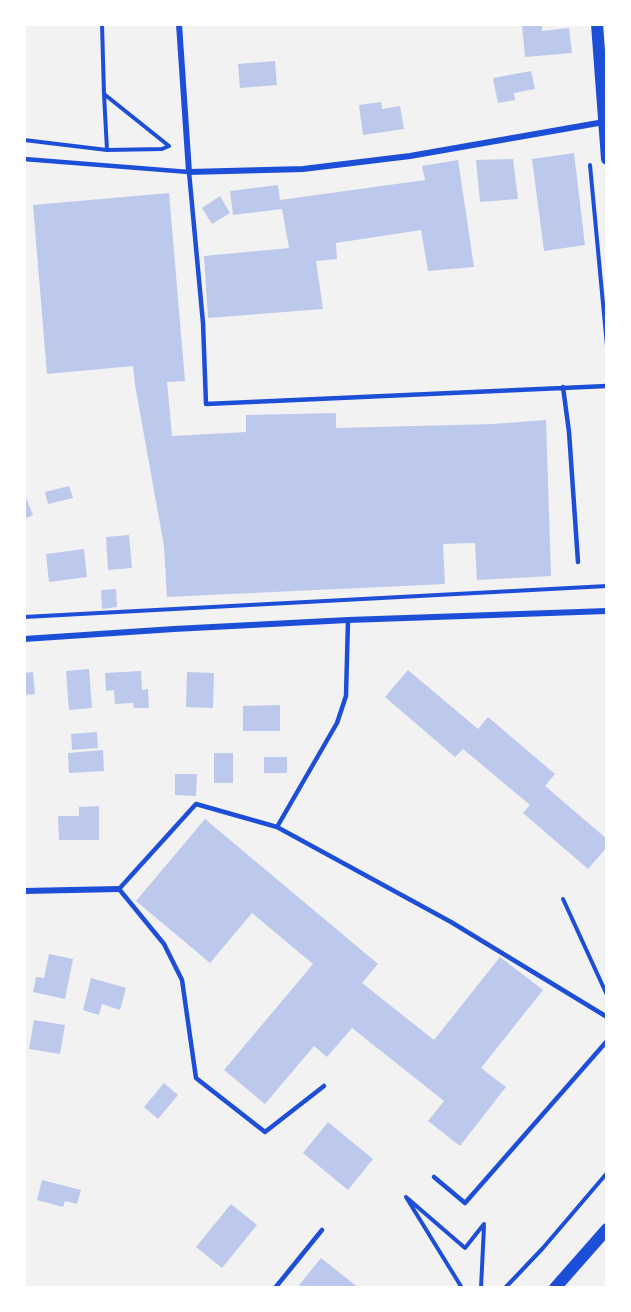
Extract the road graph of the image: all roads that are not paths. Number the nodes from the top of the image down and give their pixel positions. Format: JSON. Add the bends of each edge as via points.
{"nodes":[{"id":1,"x":179,"y":24,"type":"edge"},
{"id":2,"x":597,"y":24,"type":"edge"},
{"id":3,"x":604,"y":122,"type":"junction"},
{"id":4,"x":24,"y":159,"type":"edge"},
{"id":5,"x":607,"y":159,"type":"edge"},
{"id":6,"x":189,"y":172,"type":"junction"},
{"id":7,"x":607,"y":386,"type":"edge"},
{"id":8,"x":563,"y":387,"type":"junction"},
{"id":9,"x":578,"y":562,"type":"dead end"},
{"id":10,"x":607,"y":610,"type":"edge"},
{"id":11,"x":348,"y":620,"type":"junction"},
{"id":12,"x":24,"y":639,"type":"edge"},
{"id":13,"x":277,"y":826,"type":"junction"},
{"id":14,"x":119,"y":889,"type":"junction"},
{"id":15,"x":24,"y":891,"type":"edge"},
{"id":16,"x":607,"y":1017,"type":"edge"},
{"id":17,"x":607,"y":1041,"type":"edge"},
{"id":18,"x":324,"y":1086,"type":"dead end"},
{"id":19,"x":434,"y":1177,"type":"dead end"},
{"id":20,"x":607,"y":1229,"type":"edge"},
{"id":21,"x":322,"y":1230,"type":"dead end"},
{"id":22,"x":275,"y":1288,"type":"edge"},
{"id":23,"x":555,"y":1288,"type":"edge"}],
"edges":[{"from":1,"to":6,"type":"street"},
{"from":2,"to":3,"type":"main road"},
{"from":3,"to":5,"type":"main road"},
{"from":3,"to":6,"type":"street","via":[[410,156],[303,169]]},
{"from":4,"to":6,"type":"lane"},
{"from":6,"to":8,"type":"lane","via":[[206,404]]},
{"from":7,"to":8,"type":"lane"},
{"from":8,"to":9,"type":"lane"},
{"from":10,"to":11,"type":"street"},
{"from":11,"to":12,"type":"street"},
{"from":11,"to":13,"type":"lane","via":[[346,696],[337,723]]},
{"from":13,"to":14,"type":"lane","via":[[196,804]]},
{"from":13,"to":16,"type":"lane","via":[[451,922]]},
{"from":14,"to":15,"type":"street"},
{"from":14,"to":18,"type":"lane","via":[[164,944],[182,980],[196,1078],[265,1132]]},
{"from":17,"to":19,"type":"lane","via":[[465,1203]]},
{"from":20,"to":23,"type":"main road"},
{"from":21,"to":22,"type":"lane"}]}
